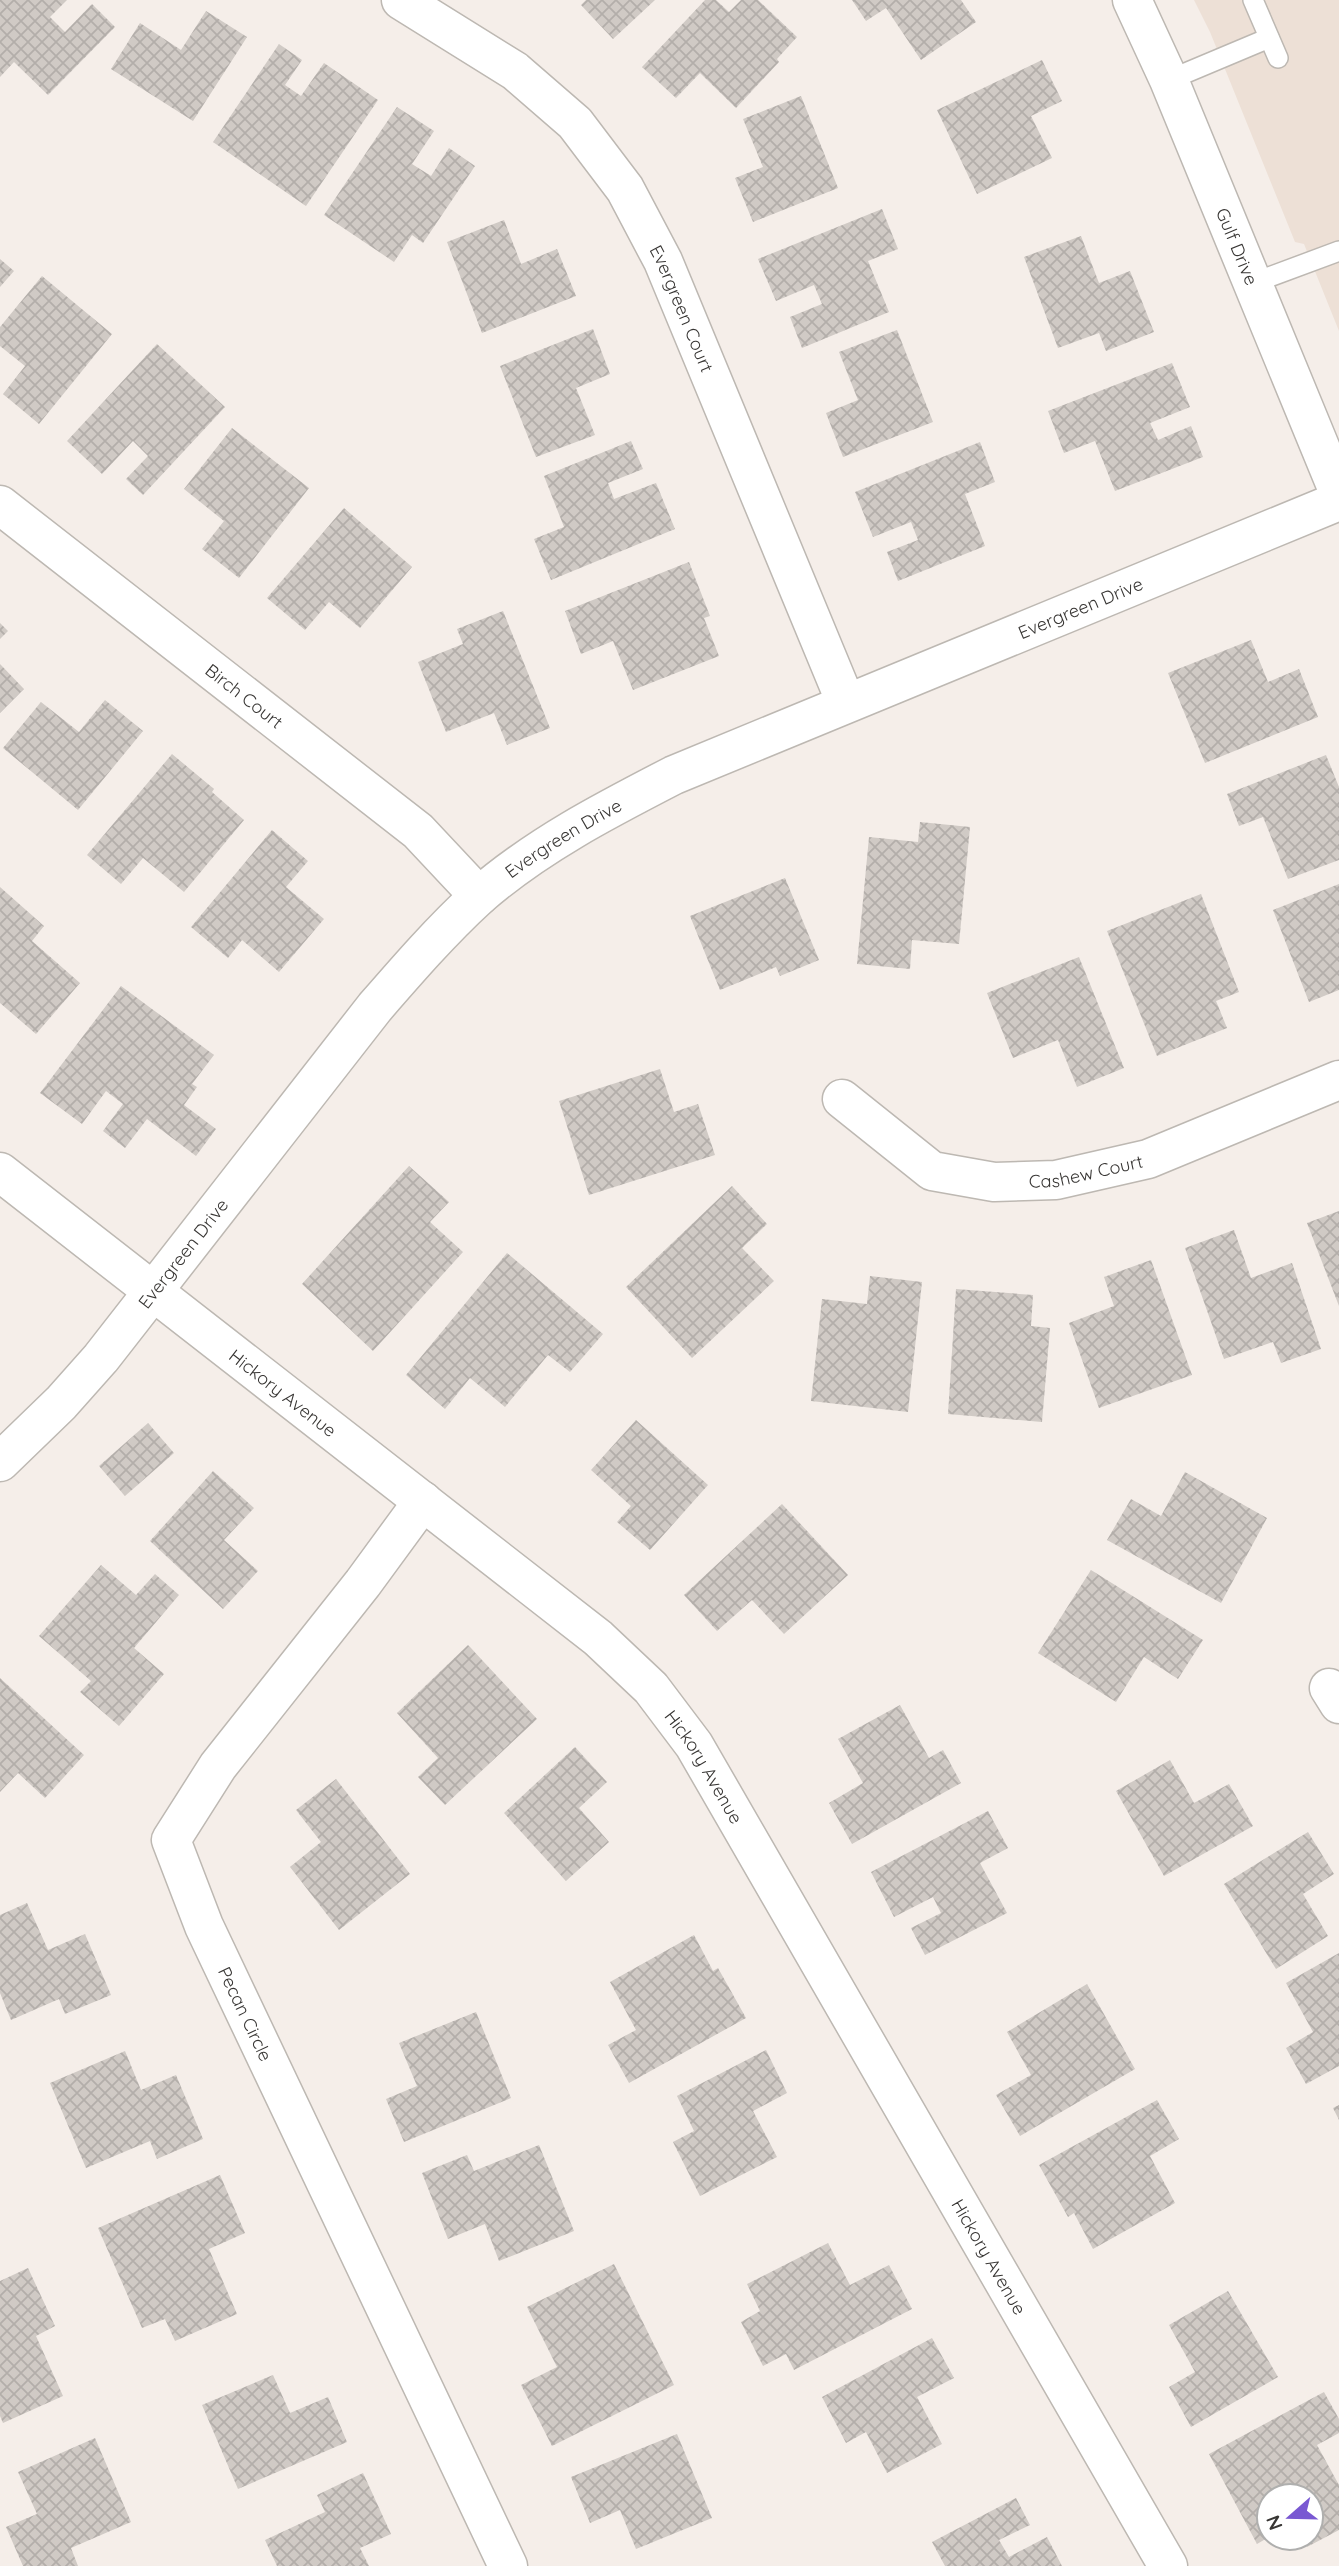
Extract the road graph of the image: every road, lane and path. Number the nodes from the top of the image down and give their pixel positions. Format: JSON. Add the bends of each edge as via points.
{"nodes":[{"id":1,"x":401,"y":0,"type":"edge"},
{"id":2,"x":1132,"y":0,"type":"edge"},
{"id":3,"x":1253,"y":0,"type":"edge"},
{"id":4,"x":1269,"y":38,"type":"junction"},
{"id":5,"x":1278,"y":58,"type":"dead end"},
{"id":6,"x":1169,"y":80,"type":"junction"},
{"id":7,"x":1339,"y":251,"type":"edge"},
{"id":8,"x":1253,"y":282,"type":"junction"},
{"id":9,"x":1339,"y":494,"type":"edge"},
{"id":10,"x":1339,"y":500,"type":"edge"},
{"id":11,"x":0,"y":505,"type":"edge"},
{"id":12,"x":846,"y":703,"type":"junction"},
{"id":13,"x":479,"y":896,"type":"junction"},
{"id":14,"x":1339,"y":1080,"type":"edge"},
{"id":15,"x":842,"y":1099,"type":"dead end"},
{"id":16,"x":0,"y":1172,"type":"edge"},
{"id":17,"x":153,"y":1291,"type":"junction"},
{"id":18,"x":0,"y":1462,"type":"edge"},
{"id":19,"x":423,"y":1501,"type":"junction"},
{"id":20,"x":508,"y":2566,"type":"edge"},
{"id":21,"x":1168,"y":2566,"type":"edge"}],
"edges":[{"from":1,"to":12,"type":"street","name":"Evergreen Court","via":[[515,71],[575,123],[625,189],[663,261]]},
{"from":2,"to":6,"type":"street","name":"Gulf Drive"},
{"from":3,"to":4,"type":"lane"},
{"from":4,"to":5,"type":"lane"},
{"from":4,"to":6,"type":"lane"},
{"from":6,"to":8,"type":"street","name":"Gulf Drive"},
{"from":7,"to":8,"type":"lane"},
{"from":8,"to":9,"type":"street","name":"Gulf Drive"},
{"from":10,"to":12,"type":"street","name":"Evergreen Drive"},
{"from":11,"to":13,"type":"street","name":"Birch Court","via":[[418,831]]},
{"from":12,"to":13,"type":"street","name":"Evergreen Drive","via":[[674,775],[602,812]]},
{"from":13,"to":17,"type":"street","name":"Evergreen Drive","via":[[375,1007]]},
{"from":14,"to":15,"type":"street","name":"Cashew Court","via":[[1148,1159],[1056,1180],[994,1182],[932,1171]]},
{"from":16,"to":17,"type":"street","name":"Hickory Avenue"},
{"from":17,"to":18,"type":"street","name":"Evergreen Drive","via":[[61,1403]]},
{"from":17,"to":19,"type":"street","name":"Hickory Avenue"},
{"from":19,"to":20,"type":"street","name":"Pecan Circle","via":[[218,1766],[171,1840],[204,1926]]},
{"from":19,"to":21,"type":"street","name":"Hickory Avenue","via":[[598,1638],[651,1688],[694,1745]]}]}
